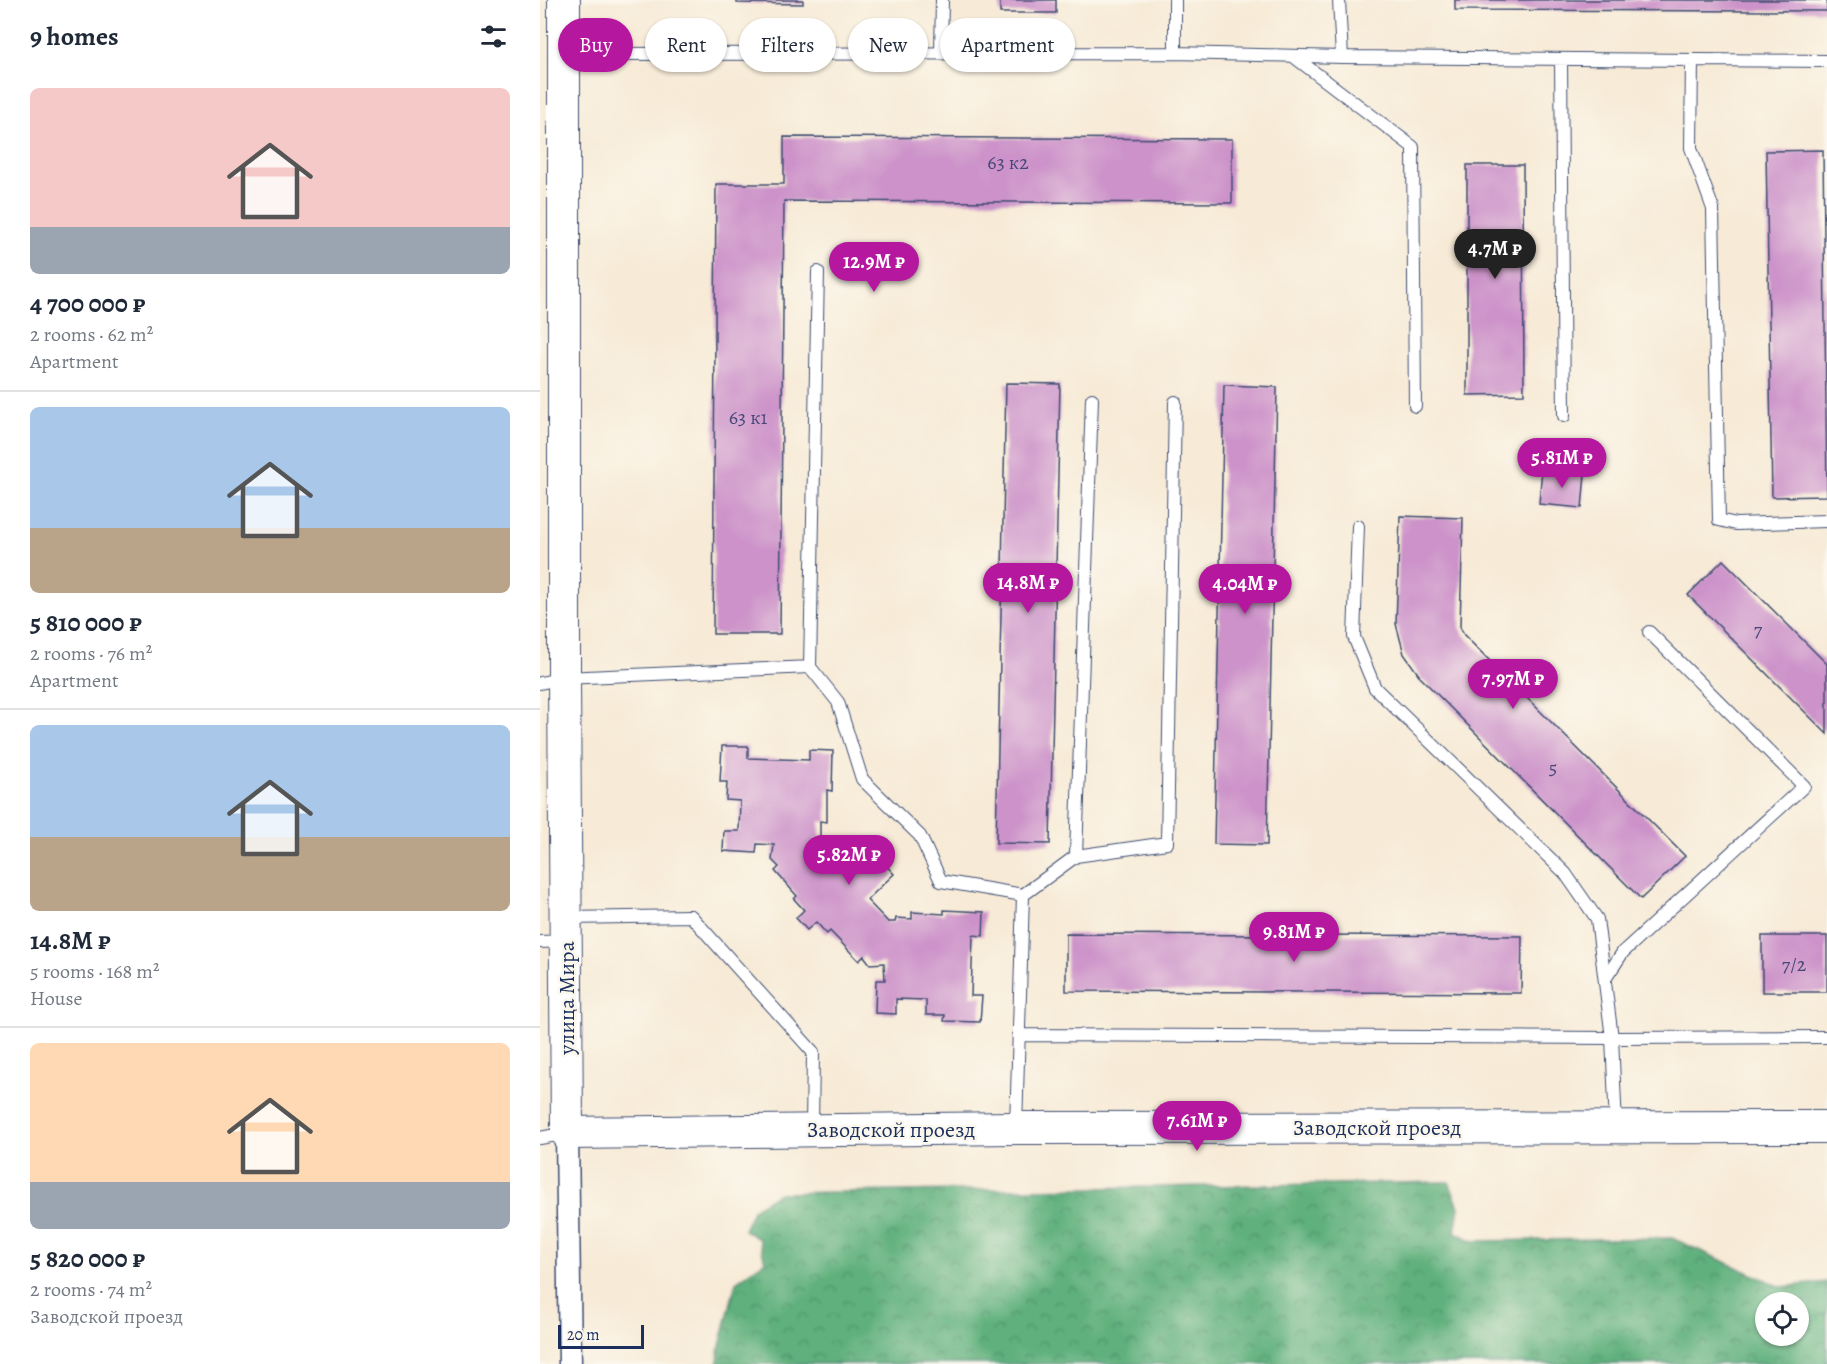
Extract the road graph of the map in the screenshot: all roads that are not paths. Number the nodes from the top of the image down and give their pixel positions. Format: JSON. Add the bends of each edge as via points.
{"nodes":[{"id":1,"x":564,"y":0,"type":"edge"},
{"id":2,"x":942,"y":0,"type":"edge"},
{"id":3,"x":1175,"y":0,"type":"edge"},
{"id":4,"x":1339,"y":0,"type":"edge"},
{"id":5,"x":564,"y":18,"type":"edge"},
{"id":6,"x":942,"y":18,"type":"edge"},
{"id":7,"x":940,"y":53,"type":"edge"},
{"id":8,"x":1075,"y":53,"type":"edge"},
{"id":9,"x":1175,"y":53,"type":"junction"},
{"id":10,"x":633,"y":54,"type":"edge"},
{"id":11,"x":1293,"y":56,"type":"junction"},
{"id":12,"x":1342,"y":57,"type":"junction"},
{"id":13,"x":1561,"y":59,"type":"junction"},
{"id":14,"x":1692,"y":60,"type":"junction"},
{"id":15,"x":1827,"y":62,"type":"edge"},
{"id":16,"x":564,"y":72,"type":"edge"},
{"id":17,"x":818,"y":272,"type":"dead end"},
{"id":18,"x":1092,"y":399,"type":"dead end"},
{"id":19,"x":1175,"y":402,"type":"dead end"},
{"id":20,"x":1415,"y":406,"type":"dead end"},
{"id":21,"x":1564,"y":416,"type":"dead end"},
{"id":22,"x":1827,"y":521,"type":"edge"},
{"id":23,"x":1358,"y":526,"type":"dead end"},
{"id":24,"x":1649,"y":632,"type":"dead end"},
{"id":25,"x":810,"y":667,"type":"junction"},
{"id":26,"x":552,"y":680,"type":"edge"},
{"id":27,"x":1076,"y":856,"type":"junction"},
{"id":28,"x":1023,"y":895,"type":"junction"},
{"id":29,"x":557,"y":934,"type":"edge"},
{"id":30,"x":1605,"y":979,"type":"junction"},
{"id":31,"x":1019,"y":1035,"type":"junction"},
{"id":32,"x":1827,"y":1037,"type":"edge"},
{"id":33,"x":1612,"y":1038,"type":"junction"},
{"id":34,"x":1616,"y":1126,"type":"junction"},
{"id":35,"x":1827,"y":1127,"type":"edge"},
{"id":36,"x":1016,"y":1128,"type":"junction"},
{"id":37,"x":812,"y":1130,"type":"junction"},
{"id":38,"x":554,"y":1135,"type":"edge"},
{"id":39,"x":570,"y":1364,"type":"edge"}],
"edges":[{"from":1,"to":5,"type":"main road","name":"улица Мира"},
{"from":2,"to":6,"type":"lane"},
{"from":3,"to":9,"type":"lane"},
{"from":4,"to":12,"type":"lane"},
{"from":7,"to":10,"type":"lane"},
{"from":8,"to":9,"type":"lane"},
{"from":9,"to":11,"type":"lane"},
{"from":11,"to":12,"type":"lane"},
{"from":11,"to":20,"type":"lane","via":[[1413,147]]},
{"from":12,"to":13,"type":"lane"},
{"from":13,"to":14,"type":"lane"},
{"from":13,"to":21,"type":"lane"},
{"from":14,"to":15,"type":"lane"},
{"from":14,"to":22,"type":"lane","via":[[1691,148],[1713,210],[1719,520],[1736,524]]},
{"from":16,"to":26,"type":"main road","name":"улица Мира"},
{"from":17,"to":25,"type":"lane"},
{"from":18,"to":27,"type":"lane"},
{"from":19,"to":27,"type":"lane","via":[[1167,843]]},
{"from":23,"to":30,"type":"lane","via":[[1354,637],[1375,688],[1565,873],[1597,919]]},
{"from":24,"to":30,"type":"lane","via":[[1804,786],[1623,952]]},
{"from":25,"to":26,"type":"lane"},
{"from":25,"to":28,"type":"lane","via":[[838,702],[862,779],[920,836],[941,881]]},
{"from":26,"to":29,"type":"main road","name":"улица Мира"},
{"from":27,"to":28,"type":"lane"},
{"from":28,"to":31,"type":"lane"},
{"from":29,"to":37,"type":"lane","via":[[691,916],[813,1052]]},
{"from":29,"to":38,"type":"main road","name":"улица Мира"},
{"from":30,"to":33,"type":"lane"},
{"from":31,"to":33,"type":"lane"},
{"from":31,"to":36,"type":"lane"},
{"from":32,"to":33,"type":"lane"},
{"from":33,"to":34,"type":"lane"},
{"from":34,"to":35,"type":"main road","name":"Заводской проезд"},
{"from":34,"to":36,"type":"main road","name":"Заводской проезд"},
{"from":36,"to":37,"type":"main road","name":"Заводской проезд"},
{"from":37,"to":38,"type":"main road","name":"Заводской проезд"},
{"from":38,"to":39,"type":"street"}]}
